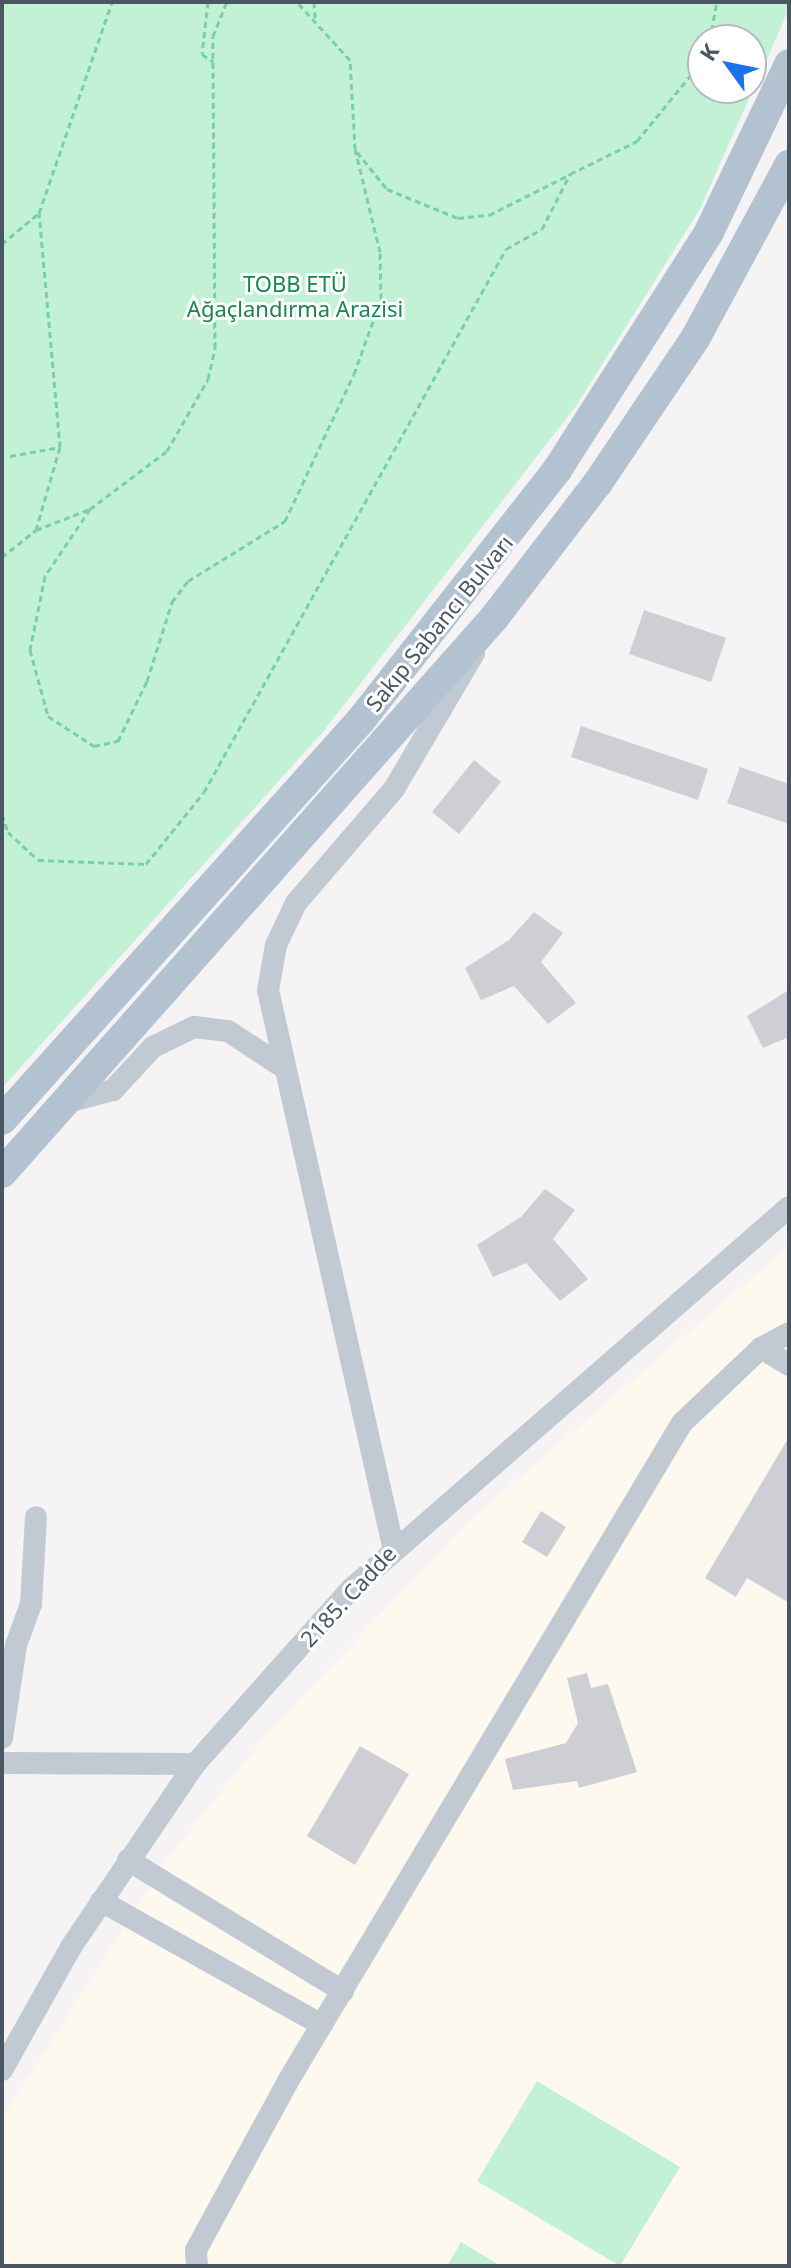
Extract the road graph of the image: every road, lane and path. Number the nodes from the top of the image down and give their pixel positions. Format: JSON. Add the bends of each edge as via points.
{"nodes":[{"id":1,"x":112,"y":2,"type":"edge"},
{"id":2,"x":208,"y":2,"type":"edge"},
{"id":3,"x":227,"y":2,"type":"edge"},
{"id":4,"x":297,"y":2,"type":"edge"},
{"id":5,"x":314,"y":2,"type":"edge"},
{"id":6,"x":717,"y":2,"type":"edge"},
{"id":7,"x":315,"y":18,"type":"junction"},
{"id":8,"x":713,"y":24,"type":"edge"},
{"id":9,"x":214,"y":62,"type":"junction"},
{"id":10,"x":789,"y":64,"type":"edge"},
{"id":11,"x":687,"y":80,"type":"edge"},
{"id":12,"x":355,"y":149,"type":"junction"},
{"id":13,"x":789,"y":165,"type":"edge"},
{"id":14,"x":570,"y":174,"type":"junction"},
{"id":15,"x":39,"y":213,"type":"junction"},
{"id":16,"x":2,"y":244,"type":"edge"},
{"id":17,"x":60,"y":447,"type":"junction"},
{"id":18,"x":10,"y":456,"type":"dead end"},
{"id":19,"x":90,"y":509,"type":"junction"},
{"id":20,"x":36,"y":530,"type":"junction"},
{"id":21,"x":2,"y":557,"type":"edge"},
{"id":22,"x":494,"y":618,"type":"junction"},
{"id":23,"x":2,"y":814,"type":"edge"},
{"id":24,"x":280,"y":1065,"type":"junction"},
{"id":25,"x":67,"y":1102,"type":"junction"},
{"id":26,"x":2,"y":1120,"type":"edge"},
{"id":27,"x":2,"y":1173,"type":"edge"},
{"id":28,"x":789,"y":1207,"type":"edge"},
{"id":29,"x":789,"y":1333,"type":"edge"},
{"id":30,"x":761,"y":1348,"type":"junction"},
{"id":31,"x":789,"y":1365,"type":"edge"},
{"id":32,"x":36,"y":1517,"type":"dead end"},
{"id":33,"x":393,"y":1546,"type":"junction"},
{"id":34,"x":2,"y":1738,"type":"edge"},
{"id":35,"x":2,"y":1763,"type":"edge"},
{"id":36,"x":195,"y":1764,"type":"junction"},
{"id":37,"x":128,"y":1860,"type":"junction"},
{"id":38,"x":101,"y":1901,"type":"junction"},
{"id":39,"x":343,"y":1991,"type":"junction"},
{"id":40,"x":322,"y":2025,"type":"junction"},
{"id":41,"x":2,"y":2070,"type":"edge"},
{"id":42,"x":197,"y":2266,"type":"edge"}],
"edges":[{"from":1,"to":15,"type":"path"},
{"from":2,"to":9,"type":"path","via":[[202,54]]},
{"from":3,"to":9,"type":"path","via":[[213,36]]},
{"from":4,"to":7,"type":"path"},
{"from":5,"to":7,"type":"path"},
{"from":6,"to":8,"type":"path"},
{"from":7,"to":12,"type":"path","via":[[350,60]]},
{"from":9,"to":19,"type":"path","via":[[215,348],[208,379],[167,451]]},
{"from":10,"to":26,"type":"main road","name":"Sakıp Sabancı Bulvarı","via":[[701,246],[636,354],[496,552],[361,720]]},
{"from":11,"to":14,"type":"path","via":[[637,141]]},
{"from":12,"to":14,"type":"path","via":[[387,189],[458,218],[489,215]]},
{"from":12,"to":19,"type":"path","via":[[380,252],[381,299],[354,374],[285,521],[188,581],[172,602],[147,681],[118,741],[94,746],[48,716],[30,650],[45,576]]},
{"from":13,"to":22,"type":"main road","name":"Sakıp Sabancı Bulvarı","via":[[696,337],[597,484]]},
{"from":14,"to":23,"type":"path","via":[[542,229],[506,249],[204,792],[146,864],[38,860],[8,832]]},
{"from":15,"to":16,"type":"path"},
{"from":15,"to":17,"type":"path"},
{"from":17,"to":18,"type":"path"},
{"from":17,"to":20,"type":"path"},
{"from":19,"to":20,"type":"path"},
{"from":20,"to":21,"type":"path"},
{"from":22,"to":24,"type":"street","via":[[394,789],[296,903],[276,945],[268,990]]},
{"from":22,"to":25,"type":"main road","name":"Sakıp Sabancı Bulvarı"},
{"from":24,"to":25,"type":"street","via":[[228,1031],[194,1027],[153,1047],[113,1090]]},
{"from":24,"to":33,"type":"street"},
{"from":25,"to":27,"type":"main road","name":"Sakıp Sabancı Bulvarı"},
{"from":28,"to":33,"type":"street","name":"2185. Cadde"},
{"from":29,"to":30,"type":"street"},
{"from":30,"to":31,"type":"street"},
{"from":30,"to":39,"type":"street","via":[[682,1423]]},
{"from":32,"to":34,"type":"street","via":[[31,1604],[16,1645]]},
{"from":33,"to":36,"type":"street","name":"2185. Cadde"},
{"from":35,"to":36,"type":"street"},
{"from":36,"to":37,"type":"street","name":"2185. Cadde"},
{"from":37,"to":38,"type":"street","name":"2185. Cadde"},
{"from":37,"to":39,"type":"street"},
{"from":38,"to":40,"type":"street"},
{"from":38,"to":41,"type":"street","name":"2185. Cadde"},
{"from":39,"to":40,"type":"street"},
{"from":40,"to":42,"type":"street","via":[[196,2250]]}]}
